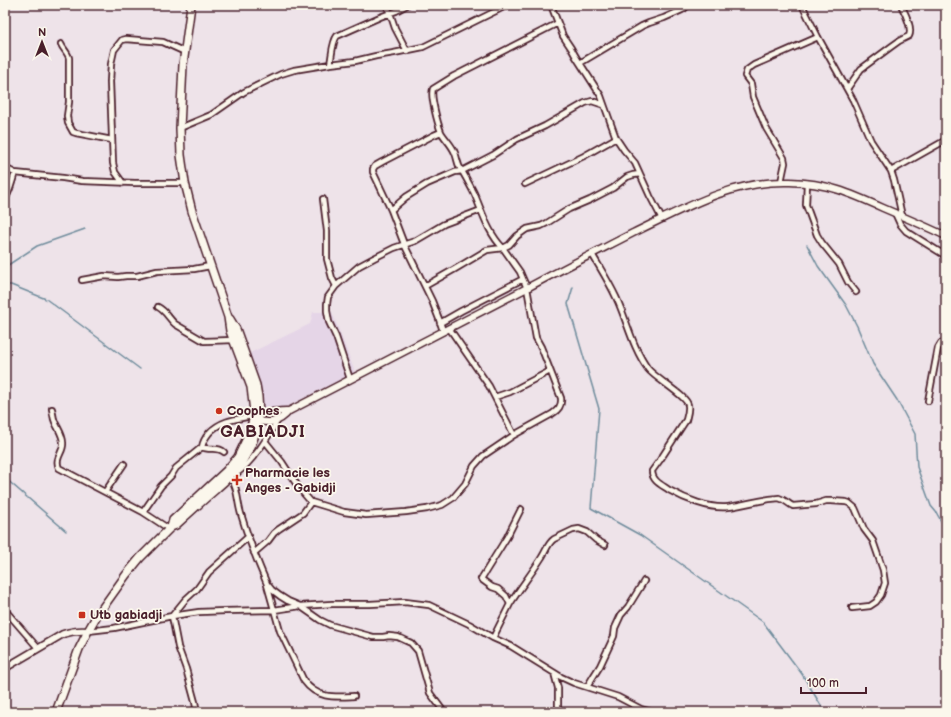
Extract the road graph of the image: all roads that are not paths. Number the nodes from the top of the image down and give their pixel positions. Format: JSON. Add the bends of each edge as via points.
{"nodes":[{"id":1,"x":191,"y":5,"type":"edge"},
{"id":2,"x":386,"y":5,"type":"edge"},
{"id":3,"x":408,"y":5,"type":"edge"},
{"id":4,"x":508,"y":5,"type":"edge"},
{"id":5,"x":551,"y":5,"type":"edge"},
{"id":6,"x":688,"y":5,"type":"edge"},
{"id":7,"x":802,"y":5,"type":"edge"},
{"id":8,"x":901,"y":5,"type":"edge"},
{"id":9,"x":390,"y":13,"type":"junction"},
{"id":10,"x":558,"y":23,"type":"junction"},
{"id":11,"x":818,"y":37,"type":"junction"},
{"id":12,"x":60,"y":44,"type":"dead end"},
{"id":13,"x":407,"y":51,"type":"junction"},
{"id":14,"x":185,"y":52,"type":"junction"},
{"id":15,"x":580,"y":63,"type":"junction"},
{"id":16,"x":330,"y":64,"type":"junction"},
{"id":17,"x":847,"y":89,"type":"junction"},
{"id":18,"x":604,"y":105,"type":"junction"},
{"id":19,"x":180,"y":128,"type":"junction"},
{"id":20,"x":442,"y":132,"type":"junction"},
{"id":21,"x":616,"y":138,"type":"junction"},
{"id":22,"x":112,"y":140,"type":"junction"},
{"id":23,"x":946,"y":140,"type":"edge"},
{"id":24,"x":5,"y":168,"type":"edge"},
{"id":25,"x":462,"y":171,"type":"junction"},
{"id":26,"x":891,"y":171,"type":"junction"},
{"id":27,"x":15,"y":173,"type":"junction"},
{"id":28,"x":640,"y":174,"type":"junction"},
{"id":29,"x":185,"y":182,"type":"junction"},
{"id":30,"x":781,"y":182,"type":"junction"},
{"id":31,"x":123,"y":183,"type":"junction"},
{"id":32,"x":807,"y":183,"type":"junction"},
{"id":33,"x":525,"y":184,"type":"dead end"},
{"id":34,"x":5,"y":199,"type":"edge"},
{"id":35,"x":323,"y":199,"type":"dead end"},
{"id":36,"x":391,"y":210,"type":"junction"},
{"id":37,"x":481,"y":210,"type":"junction"},
{"id":38,"x":895,"y":213,"type":"junction"},
{"id":39,"x":902,"y":216,"type":"junction"},
{"id":40,"x":662,"y":219,"type":"junction"},
{"id":41,"x":946,"y":236,"type":"edge"},
{"id":42,"x":404,"y":244,"type":"junction"},
{"id":43,"x":503,"y":248,"type":"junction"},
{"id":44,"x":592,"y":254,"type":"junction"},
{"id":45,"x":946,"y":256,"type":"edge"},
{"id":46,"x":210,"y":266,"type":"junction"},
{"id":47,"x":523,"y":279,"type":"junction"},
{"id":48,"x":82,"y":280,"type":"dead end"},
{"id":49,"x":336,"y":286,"type":"junction"},
{"id":50,"x":425,"y":286,"type":"junction"},
{"id":51,"x":526,"y":288,"type":"junction"},
{"id":52,"x":856,"y":292,"type":"dead end"},
{"id":53,"x":158,"y":307,"type":"dead end"},
{"id":54,"x":228,"y":317,"type":"junction"},
{"id":55,"x":440,"y":323,"type":"junction"},
{"id":56,"x":446,"y":330,"type":"junction"},
{"id":57,"x":234,"y":340,"type":"junction"},
{"id":58,"x":946,"y":341,"type":"edge"},
{"id":59,"x":550,"y":371,"type":"junction"},
{"id":60,"x":350,"y":379,"type":"junction"},
{"id":61,"x":495,"y":397,"type":"junction"},
{"id":62,"x":928,"y":401,"type":"dead end"},
{"id":63,"x":52,"y":409,"type":"dead end"},
{"id":64,"x":289,"y":411,"type":"junction"},
{"id":65,"x":255,"y":416,"type":"junction"},
{"id":66,"x":278,"y":420,"type":"junction"},
{"id":67,"x":514,"y":435,"type":"junction"},
{"id":68,"x":265,"y":441,"type":"junction"},
{"id":69,"x":202,"y":447,"type":"junction"},
{"id":70,"x":224,"y":452,"type":"dead end"},
{"id":71,"x":124,"y":464,"type":"dead end"},
{"id":72,"x":229,"y":474,"type":"junction"},
{"id":73,"x":105,"y":492,"type":"junction"},
{"id":74,"x":311,"y":502,"type":"junction"},
{"id":75,"x":521,"y":509,"type":"dead end"},
{"id":76,"x":143,"y":512,"type":"junction"},
{"id":77,"x":170,"y":528,"type":"junction"},
{"id":78,"x":248,"y":537,"type":"junction"},
{"id":79,"x":605,"y":545,"type":"dead end"},
{"id":80,"x":254,"y":553,"type":"junction"},
{"id":81,"x":644,"y":581,"type":"dead end"},
{"id":82,"x":267,"y":584,"type":"junction"},
{"id":83,"x":510,"y":604,"type":"junction"},
{"id":84,"x":300,"y":606,"type":"junction"},
{"id":85,"x":852,"y":608,"type":"dead end"},
{"id":86,"x":5,"y":610,"type":"edge"},
{"id":87,"x":274,"y":610,"type":"junction"},
{"id":88,"x":172,"y":616,"type":"junction"},
{"id":89,"x":88,"y":631,"type":"junction"},
{"id":90,"x":493,"y":638,"type":"junction"},
{"id":91,"x":38,"y":648,"type":"junction"},
{"id":92,"x":5,"y":668,"type":"edge"},
{"id":93,"x":554,"y":672,"type":"junction"},
{"id":94,"x":587,"y":686,"type":"junction"},
{"id":95,"x":354,"y":696,"type":"dead end"},
{"id":96,"x":56,"y":712,"type":"edge"},
{"id":97,"x":194,"y":712,"type":"edge"},
{"id":98,"x":444,"y":712,"type":"edge"},
{"id":99,"x":558,"y":712,"type":"edge"},
{"id":100,"x":652,"y":712,"type":"edge"}],
"edges":[{"from":1,"to":14,"type":"main road"},
{"from":2,"to":9,"type":"street"},
{"from":3,"to":9,"type":"street"},
{"from":4,"to":13,"type":"street","via":[[423,47]]},
{"from":5,"to":10,"type":"street"},
{"from":6,"to":15,"type":"street","via":[[642,26]]},
{"from":7,"to":11,"type":"street"},
{"from":8,"to":17,"type":"street","via":[[911,34],[861,69]]},
{"from":9,"to":13,"type":"street"},
{"from":9,"to":16,"type":"street","via":[[337,36]]},
{"from":10,"to":15,"type":"street"},
{"from":10,"to":20,"type":"street","via":[[433,89],[433,100]]},
{"from":11,"to":17,"type":"street"},
{"from":11,"to":30,"type":"street","via":[[748,68],[745,74],[766,128],[784,158]]},
{"from":12,"to":22,"type":"street","via":[[69,58],[68,123],[76,134]]},
{"from":13,"to":16,"type":"street"},
{"from":14,"to":19,"type":"main road"},
{"from":14,"to":22,"type":"street","via":[[163,42],[122,40],[114,52],[111,64]]},
{"from":15,"to":18,"type":"street"},
{"from":16,"to":19,"type":"street","via":[[281,74],[244,92],[211,115]]},
{"from":17,"to":26,"type":"street","via":[[871,141]]},
{"from":18,"to":21,"type":"street"},
{"from":18,"to":25,"type":"street","via":[[592,101],[585,103]]},
{"from":19,"to":29,"type":"main road"},
{"from":20,"to":25,"type":"street"},
{"from":20,"to":36,"type":"street","via":[[373,169]]},
{"from":21,"to":28,"type":"street"},
{"from":21,"to":33,"type":"street"},
{"from":22,"to":31,"type":"street","via":[[115,172]]},
{"from":23,"to":26,"type":"street"},
{"from":24,"to":27,"type":"street"},
{"from":25,"to":36,"type":"street","via":[[427,184]]},
{"from":25,"to":37,"type":"street"},
{"from":26,"to":39,"type":"street"},
{"from":27,"to":31,"type":"street"},
{"from":27,"to":34,"type":"street"},
{"from":28,"to":40,"type":"street"},
{"from":28,"to":43,"type":"street","via":[[627,177],[613,188],[569,209],[547,223],[524,231]]},
{"from":29,"to":31,"type":"street"},
{"from":29,"to":46,"type":"main road"},
{"from":30,"to":32,"type":"street"},
{"from":30,"to":40,"type":"street","via":[[732,189]]},
{"from":32,"to":38,"type":"street","via":[[842,191]]},
{"from":32,"to":52,"type":"street","via":[[806,205],[817,235]]},
{"from":35,"to":49,"type":"street","via":[[327,231],[326,259]]},
{"from":36,"to":42,"type":"street"},
{"from":37,"to":42,"type":"street","via":[[444,224],[415,242]]},
{"from":37,"to":43,"type":"street"},
{"from":38,"to":39,"type":"street"},
{"from":38,"to":45,"type":"street","via":[[902,226]]},
{"from":39,"to":41,"type":"street"},
{"from":40,"to":44,"type":"street"},
{"from":42,"to":49,"type":"street","via":[[359,266]]},
{"from":42,"to":50,"type":"street"},
{"from":43,"to":47,"type":"street"},
{"from":43,"to":50,"type":"street","via":[[487,250]]},
{"from":44,"to":51,"type":"street"},
{"from":44,"to":85,"type":"street","via":[[616,297],[644,362],[655,376],[687,401],[686,420],[652,471],[653,478],[674,492],[705,505],[729,507],[779,498],[785,499],[793,506],[826,501],[849,503],[855,508],[864,529],[873,541],[885,579],[883,590],[876,602],[870,606]]},
{"from":46,"to":48,"type":"street","via":[[156,271],[137,276],[104,276]]},
{"from":46,"to":54,"type":"main road"},
{"from":47,"to":51,"type":"street"},
{"from":47,"to":55,"type":"street"},
{"from":49,"to":60,"type":"street","via":[[328,297],[327,311]]},
{"from":50,"to":55,"type":"street"},
{"from":51,"to":56,"type":"street"},
{"from":51,"to":59,"type":"street","via":[[536,338]]},
{"from":53,"to":57,"type":"street","via":[[172,322],[201,340]]},
{"from":54,"to":57,"type":"main road"},
{"from":54,"to":65,"type":"main road","via":[[236,329],[256,385],[259,404]]},
{"from":55,"to":56,"type":"street"},
{"from":56,"to":60,"type":"street"},
{"from":56,"to":61,"type":"street"},
{"from":57,"to":65,"type":"main road","via":[[251,387]]},
{"from":58,"to":62,"type":"street","via":[[938,348]]},
{"from":59,"to":61,"type":"street"},
{"from":59,"to":67,"type":"street","via":[[562,401],[560,407]]},
{"from":60,"to":64,"type":"street"},
{"from":61,"to":67,"type":"street"},
{"from":63,"to":73,"type":"street","via":[[64,442],[58,466]]},
{"from":64,"to":65,"type":"street","via":[[281,410]]},
{"from":64,"to":66,"type":"street"},
{"from":65,"to":66,"type":"street","via":[[272,422]]},
{"from":65,"to":69,"type":"street","via":[[229,420],[218,425],[204,439]]},
{"from":65,"to":72,"type":"main road","via":[[256,432],[248,451],[235,471]]},
{"from":66,"to":68,"type":"street"},
{"from":67,"to":74,"type":"street","via":[[481,458],[465,484],[453,498],[442,505],[414,511],[366,515],[344,512]]},
{"from":68,"to":72,"type":"street","via":[[248,464]]},
{"from":68,"to":74,"type":"street"},
{"from":69,"to":70,"type":"street"},
{"from":69,"to":76,"type":"street","via":[[176,468]]},
{"from":71,"to":73,"type":"street"},
{"from":72,"to":77,"type":"main road"},
{"from":72,"to":78,"type":"street","via":[[236,489]]},
{"from":73,"to":76,"type":"street"},
{"from":74,"to":80,"type":"street","via":[[303,513],[279,529]]},
{"from":75,"to":83,"type":"street","via":[[481,579],[498,589]]},
{"from":76,"to":77,"type":"street"},
{"from":77,"to":89,"type":"main road","via":[[126,575]]},
{"from":78,"to":80,"type":"street"},
{"from":78,"to":88,"type":"street","via":[[209,572]]},
{"from":79,"to":83,"type":"street","via":[[579,529],[551,540]]},
{"from":80,"to":82,"type":"street"},
{"from":81,"to":94,"type":"street","via":[[621,616],[600,666]]},
{"from":82,"to":84,"type":"street","via":[[280,596]]},
{"from":82,"to":87,"type":"street"},
{"from":83,"to":90,"type":"street"},
{"from":84,"to":87,"type":"street"},
{"from":84,"to":90,"type":"street","via":[[418,603],[429,605]]},
{"from":84,"to":98,"type":"street","via":[[330,625],[373,637],[389,636],[411,643],[418,651],[430,692]]},
{"from":86,"to":91,"type":"street"},
{"from":87,"to":88,"type":"street","via":[[199,612]]},
{"from":87,"to":95,"type":"street","via":[[282,637],[308,686],[322,695]]},
{"from":88,"to":89,"type":"street"},
{"from":88,"to":97,"type":"street","via":[[178,647],[195,702]]},
{"from":89,"to":91,"type":"street","via":[[79,630],[63,634]]},
{"from":89,"to":96,"type":"main road"},
{"from":90,"to":93,"type":"street"},
{"from":91,"to":92,"type":"street"},
{"from":93,"to":94,"type":"street","via":[[570,681]]},
{"from":93,"to":99,"type":"street","via":[[558,688]]},
{"from":94,"to":100,"type":"street"}]}
